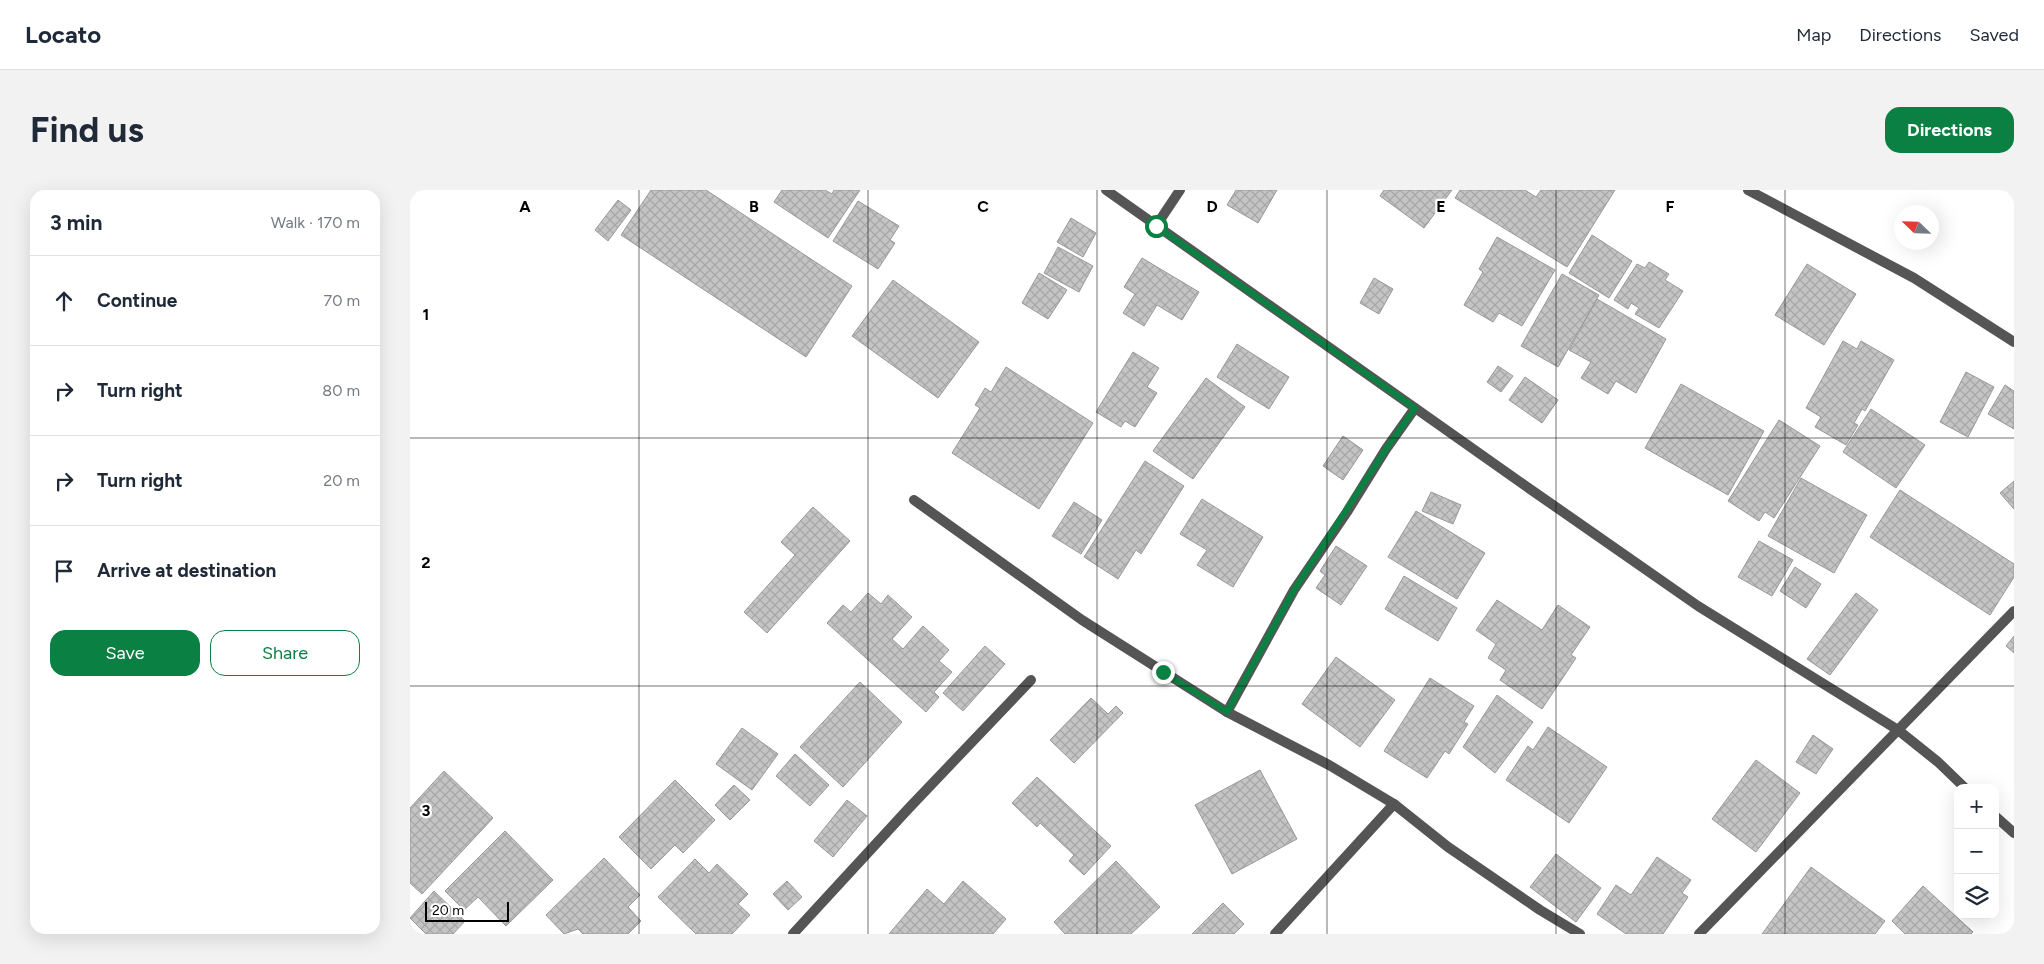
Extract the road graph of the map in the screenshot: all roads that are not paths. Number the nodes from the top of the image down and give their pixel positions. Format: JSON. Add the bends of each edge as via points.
{"nodes":[{"id":1,"x":1106,"y":190,"type":"edge"},
{"id":2,"x":1180,"y":190,"type":"edge"},
{"id":3,"x":1748,"y":190,"type":"edge"},
{"id":4,"x":1156,"y":226,"type":"junction"},
{"id":5,"x":2014,"y":342,"type":"edge"},
{"id":6,"x":1415,"y":408,"type":"junction"},
{"id":7,"x":914,"y":500,"type":"dead end"},
{"id":8,"x":2014,"y":611,"type":"edge"},
{"id":9,"x":1031,"y":680,"type":"dead end"},
{"id":10,"x":1227,"y":712,"type":"junction"},
{"id":11,"x":1898,"y":730,"type":"junction"},
{"id":12,"x":1961,"y":784,"type":"edge"},
{"id":13,"x":1394,"y":804,"type":"junction"},
{"id":14,"x":1999,"y":820,"type":"edge"},
{"id":15,"x":2014,"y":833,"type":"edge"},
{"id":16,"x":793,"y":934,"type":"edge"},
{"id":17,"x":1275,"y":934,"type":"edge"},
{"id":18,"x":1580,"y":934,"type":"edge"},
{"id":19,"x":1699,"y":934,"type":"edge"}],
"edges":[{"from":1,"to":4,"type":"street"},
{"from":2,"to":4,"type":"street"},
{"from":3,"to":5,"type":"street","via":[[1914,278]]},
{"from":4,"to":6,"type":"street"},
{"from":6,"to":10,"type":"street","via":[[1294,590]]},
{"from":6,"to":11,"type":"street","via":[[1698,606]]},
{"from":7,"to":10,"type":"street","via":[[1082,620]]},
{"from":8,"to":11,"type":"street"},
{"from":9,"to":16,"type":"street"},
{"from":10,"to":13,"type":"street","via":[[1329,765]]},
{"from":11,"to":12,"type":"street"},
{"from":11,"to":19,"type":"street"},
{"from":13,"to":17,"type":"street"},
{"from":13,"to":18,"type":"street","via":[[1448,847]]},
{"from":14,"to":15,"type":"street"}]}
